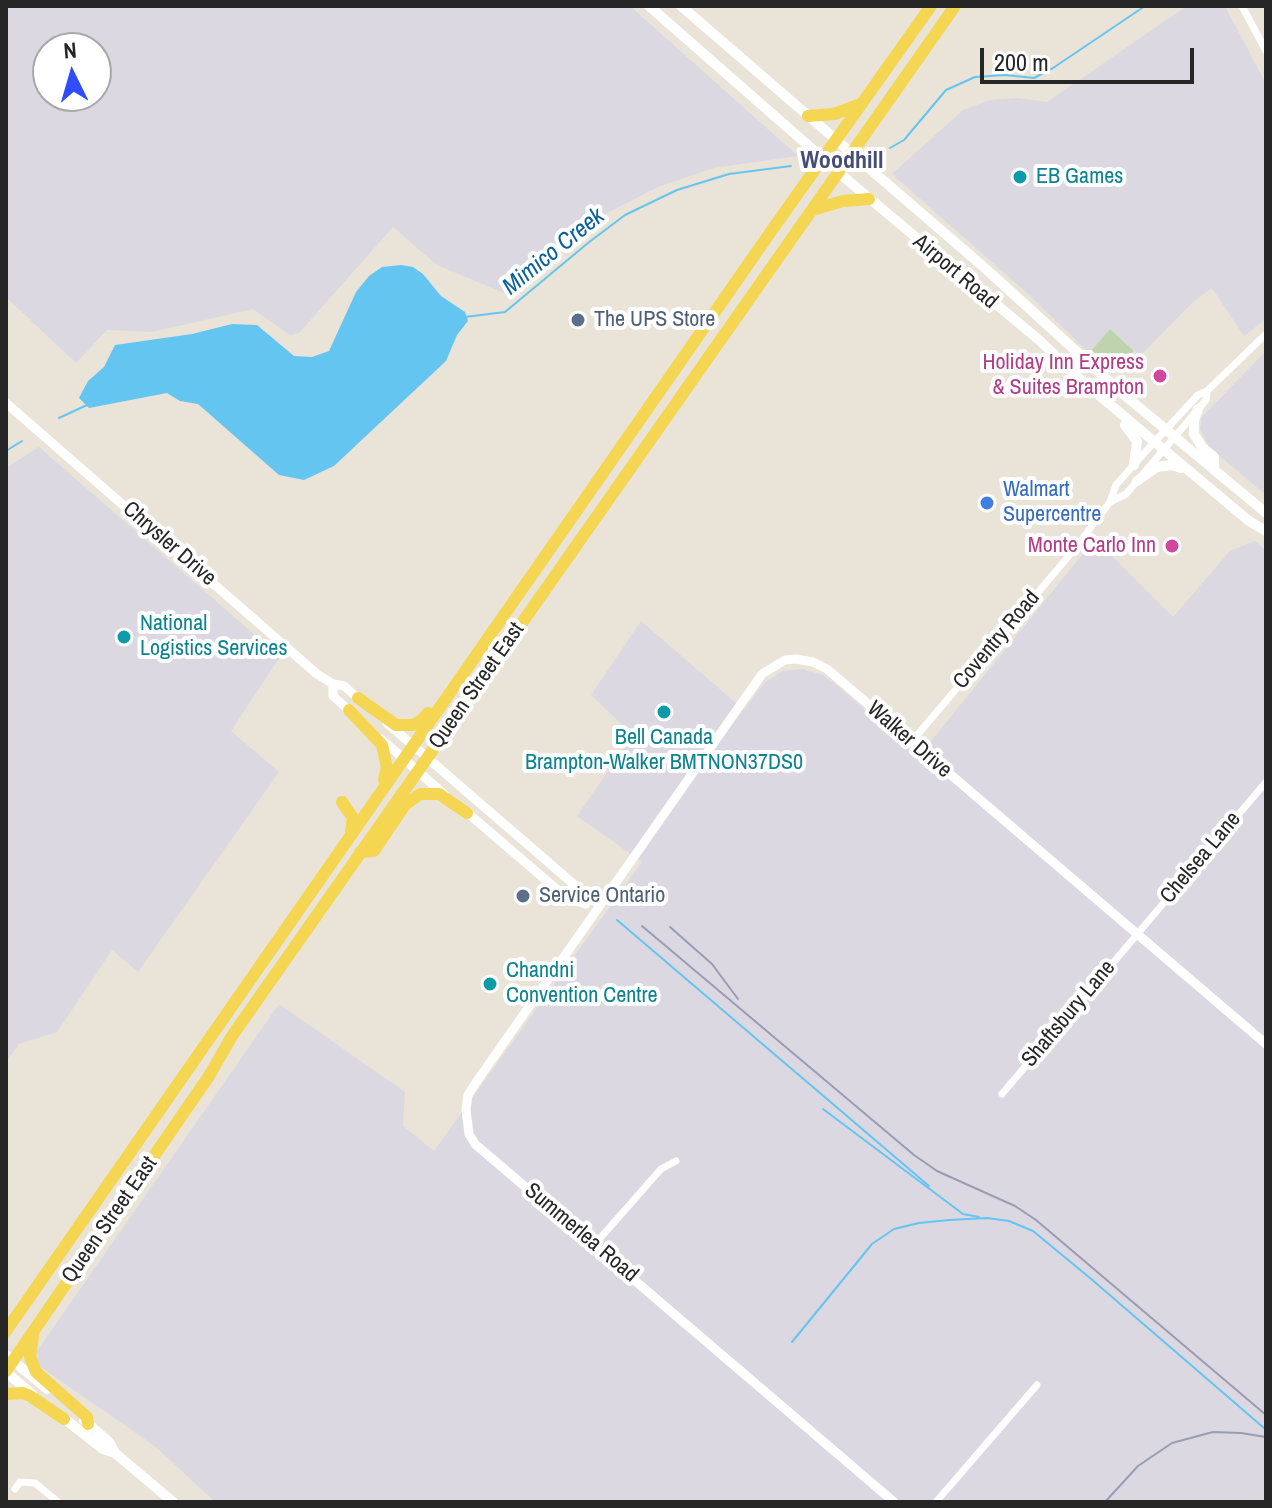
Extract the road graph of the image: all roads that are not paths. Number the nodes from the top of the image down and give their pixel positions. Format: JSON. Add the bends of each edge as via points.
{"nodes":[{"id":1,"x":649,"y":6,"type":"edge"},
{"id":2,"x":681,"y":6,"type":"edge"},
{"id":3,"x":931,"y":6,"type":"edge"},
{"id":4,"x":955,"y":6,"type":"edge"},
{"id":5,"x":1242,"y":6,"type":"edge"},
{"id":6,"x":1266,"y":51,"type":"edge"},
{"id":7,"x":861,"y":104,"type":"junction"},
{"id":8,"x":808,"y":116,"type":"junction"},
{"id":9,"x":835,"y":140,"type":"junction"},
{"id":10,"x":852,"y":154,"type":"junction"},
{"id":11,"x":822,"y":158,"type":"junction"},
{"id":12,"x":839,"y":172,"type":"junction"},
{"id":13,"x":869,"y":199,"type":"junction"},
{"id":14,"x":812,"y":210,"type":"junction"},
{"id":15,"x":1266,"y":334,"type":"edge"},
{"id":16,"x":1207,"y":391,"type":"junction"},
{"id":17,"x":6,"y":403,"type":"edge"},
{"id":18,"x":1113,"y":407,"type":"junction"},
{"id":19,"x":1198,"y":409,"type":"junction"},
{"id":20,"x":1171,"y":434,"type":"junction"},
{"id":21,"x":1155,"y":442,"type":"junction"},
{"id":22,"x":1164,"y":450,"type":"junction"},
{"id":23,"x":1134,"y":465,"type":"junction"},
{"id":24,"x":1214,"y":470,"type":"junction"},
{"id":25,"x":1196,"y":476,"type":"junction"},
{"id":26,"x":1137,"y":481,"type":"junction"},
{"id":27,"x":1110,"y":502,"type":"junction"},
{"id":28,"x":1266,"y":513,"type":"edge"},
{"id":29,"x":1266,"y":531,"type":"edge"},
{"id":30,"x":333,"y":684,"type":"junction"},
{"id":31,"x":454,"y":687,"type":"junction"},
{"id":32,"x":358,"y":698,"type":"junction"},
{"id":33,"x":349,"y":710,"type":"junction"},
{"id":34,"x":913,"y":740,"type":"junction"},
{"id":35,"x":413,"y":745,"type":"junction"},
{"id":36,"x":427,"y":757,"type":"junction"},
{"id":37,"x":404,"y":758,"type":"junction"},
{"id":38,"x":417,"y":770,"type":"junction"},
{"id":39,"x":1266,"y":782,"type":"edge"},
{"id":40,"x":369,"y":808,"type":"junction"},
{"id":41,"x":467,"y":813,"type":"junction"},
{"id":42,"x":350,"y":835,"type":"junction"},
{"id":43,"x":360,"y":852,"type":"junction"},
{"id":44,"x":585,"y":903,"type":"junction"},
{"id":45,"x":595,"y":911,"type":"junction"},
{"id":46,"x":1136,"y":933,"type":"junction"},
{"id":47,"x":1266,"y":1044,"type":"edge"},
{"id":48,"x":1002,"y":1094,"type":"dead end"},
{"id":49,"x":676,"y":1161,"type":"dead end"},
{"id":50,"x":595,"y":1244,"type":"junction"},
{"id":51,"x":41,"y":1281,"type":"junction"},
{"id":52,"x":50,"y":1306,"type":"junction"},
{"id":53,"x":6,"y":1320,"type":"edge"},
{"id":54,"x":6,"y":1331,"type":"edge"},
{"id":55,"x":8,"y":1365,"type":"edge"},
{"id":56,"x":1037,"y":1385,"type":"dead end"},
{"id":57,"x":6,"y":1394,"type":"edge"},
{"id":58,"x":64,"y":1419,"type":"junction"},
{"id":59,"x":88,"y":1424,"type":"junction"},
{"id":60,"x":115,"y":1453,"type":"junction"},
{"id":61,"x":15,"y":1489,"type":"dead end"},
{"id":62,"x":58,"y":1502,"type":"edge"},
{"id":63,"x":173,"y":1502,"type":"edge"},
{"id":64,"x":894,"y":1502,"type":"edge"},
{"id":65,"x":936,"y":1502,"type":"edge"}],
"edges":[{"from":1,"to":11,"type":"main road","name":"Airport Road"},
{"from":2,"to":8,"type":"main road","name":"Airport Road"},
{"from":3,"to":7,"type":"main road","name":"Queen Street East"},
{"from":4,"to":10,"type":"main road","name":"Queen Street East"},
{"from":5,"to":6,"type":"street"},
{"from":7,"to":8,"type":"main road"},
{"from":7,"to":9,"type":"main road","name":"Queen Street East"},
{"from":8,"to":9,"type":"main road","name":"Airport Road"},
{"from":9,"to":10,"type":"main road","name":"Airport Road"},
{"from":9,"to":11,"type":"main road","name":"Queen Street East"},
{"from":10,"to":12,"type":"main road","name":"Queen Street East"},
{"from":10,"to":20,"type":"main road","name":"Airport Road"},
{"from":11,"to":12,"type":"main road","name":"Airport Road"},
{"from":11,"to":31,"type":"main road","name":"Queen Street East"},
{"from":12,"to":13,"type":"main road","name":"Airport Road"},
{"from":12,"to":14,"type":"main road","name":"Queen Street East"},
{"from":13,"to":14,"type":"main road"},
{"from":13,"to":18,"type":"main road","name":"Airport Road"},
{"from":14,"to":36,"type":"main road","name":"Queen Street East"},
{"from":15,"to":16,"type":"street"},
{"from":16,"to":19,"type":"street"},
{"from":16,"to":20,"type":"street","via":[[1198,395]]},
{"from":17,"to":30,"type":"street","name":"Chrysler Drive"},
{"from":18,"to":21,"type":"main road","name":"Airport Road"},
{"from":18,"to":23,"type":"main road","via":[[1137,441]]},
{"from":19,"to":20,"type":"street"},
{"from":19,"to":24,"type":"main road","via":[[1194,434],[1214,457]]},
{"from":20,"to":21,"type":"street","name":"Coventry Road"},
{"from":20,"to":22,"type":"street","name":"Coventry Road"},
{"from":20,"to":24,"type":"main road","name":"Airport Road"},
{"from":21,"to":22,"type":"main road","name":"Airport Road"},
{"from":21,"to":23,"type":"street","name":"Coventry Road"},
{"from":22,"to":25,"type":"main road","name":"Airport Road"},
{"from":22,"to":26,"type":"street","name":"Coventry Road"},
{"from":23,"to":27,"type":"street","name":"Coventry Road","via":[[1116,485]]},
{"from":24,"to":28,"type":"main road","name":"Airport Road"},
{"from":25,"to":26,"type":"main road","via":[[1167,465],[1152,468]]},
{"from":25,"to":29,"type":"main road","name":"Airport Road"},
{"from":26,"to":27,"type":"street","name":"Coventry Road"},
{"from":27,"to":34,"type":"street","name":"Coventry Road"},
{"from":30,"to":32,"type":"street","name":"Chrysler Drive"},
{"from":30,"to":33,"type":"street","name":"Chrysler Drive","via":[[333,696]]},
{"from":31,"to":32,"type":"main road","via":[[446,688],[422,720],[409,726],[392,724]]},
{"from":31,"to":35,"type":"main road","name":"Queen Street East"},
{"from":32,"to":35,"type":"street","name":"Chrysler Drive"},
{"from":33,"to":37,"type":"street","name":"Chrysler Drive"},
{"from":33,"to":40,"type":"main road","via":[[379,740],[385,754],[386,775]]},
{"from":34,"to":45,"type":"street","name":"Walker Drive","via":[[827,669],[796,659],[771,667]]},
{"from":34,"to":46,"type":"street","name":"Walker Drive"},
{"from":35,"to":36,"type":"street","name":"Chrysler Drive"},
{"from":35,"to":37,"type":"main road","name":"Queen Street East"},
{"from":36,"to":38,"type":"main road","name":"Queen Street East"},
{"from":36,"to":44,"type":"street","name":"Chrysler Drive","via":[[577,887]]},
{"from":37,"to":38,"type":"street","name":"Chrysler Drive"},
{"from":37,"to":40,"type":"main road","name":"Queen Street East"},
{"from":38,"to":41,"type":"street","name":"Chrysler Drive"},
{"from":38,"to":43,"type":"main road","name":"Queen Street East"},
{"from":39,"to":46,"type":"street","name":"Chelsea Lane"},
{"from":40,"to":42,"type":"main road","name":"Queen Street East"},
{"from":40,"to":42,"type":"main road","via":[[342,802],[353,818]]},
{"from":41,"to":43,"type":"main road","via":[[439,794],[420,794],[410,799],[374,851]]},
{"from":41,"to":44,"type":"street","name":"Chrysler Drive","via":[[568,899]]},
{"from":42,"to":51,"type":"main road","name":"Queen Street East"},
{"from":43,"to":52,"type":"main road","name":"Queen Street East"},
{"from":44,"to":45,"type":"street"},
{"from":45,"to":50,"type":"street","name":"Summerlea Road","via":[[477,1081],[466,1110],[475,1144]]},
{"from":46,"to":47,"type":"street","name":"Walker Drive"},
{"from":46,"to":48,"type":"street","name":"Shaftsbury Lane"},
{"from":49,"to":50,"type":"street","via":[[661,1169]]},
{"from":50,"to":64,"type":"street","name":"Summerlea Road"},
{"from":51,"to":53,"type":"main road","via":[[33,1282]]},
{"from":51,"to":54,"type":"main road","name":"Queen Street East"},
{"from":52,"to":55,"type":"main road","name":"Queen Street East"},
{"from":52,"to":59,"type":"main road","via":[[31,1342],[32,1366],[87,1417]]},
{"from":55,"to":58,"type":"main road"},
{"from":55,"to":59,"type":"main road"},
{"from":56,"to":65,"type":"street"},
{"from":57,"to":58,"type":"main road","via":[[30,1396]]},
{"from":58,"to":60,"type":"main road"},
{"from":59,"to":60,"type":"main road"},
{"from":60,"to":63,"type":"main road"},
{"from":61,"to":62,"type":"street","via":[[20,1482],[35,1483]]}]}
